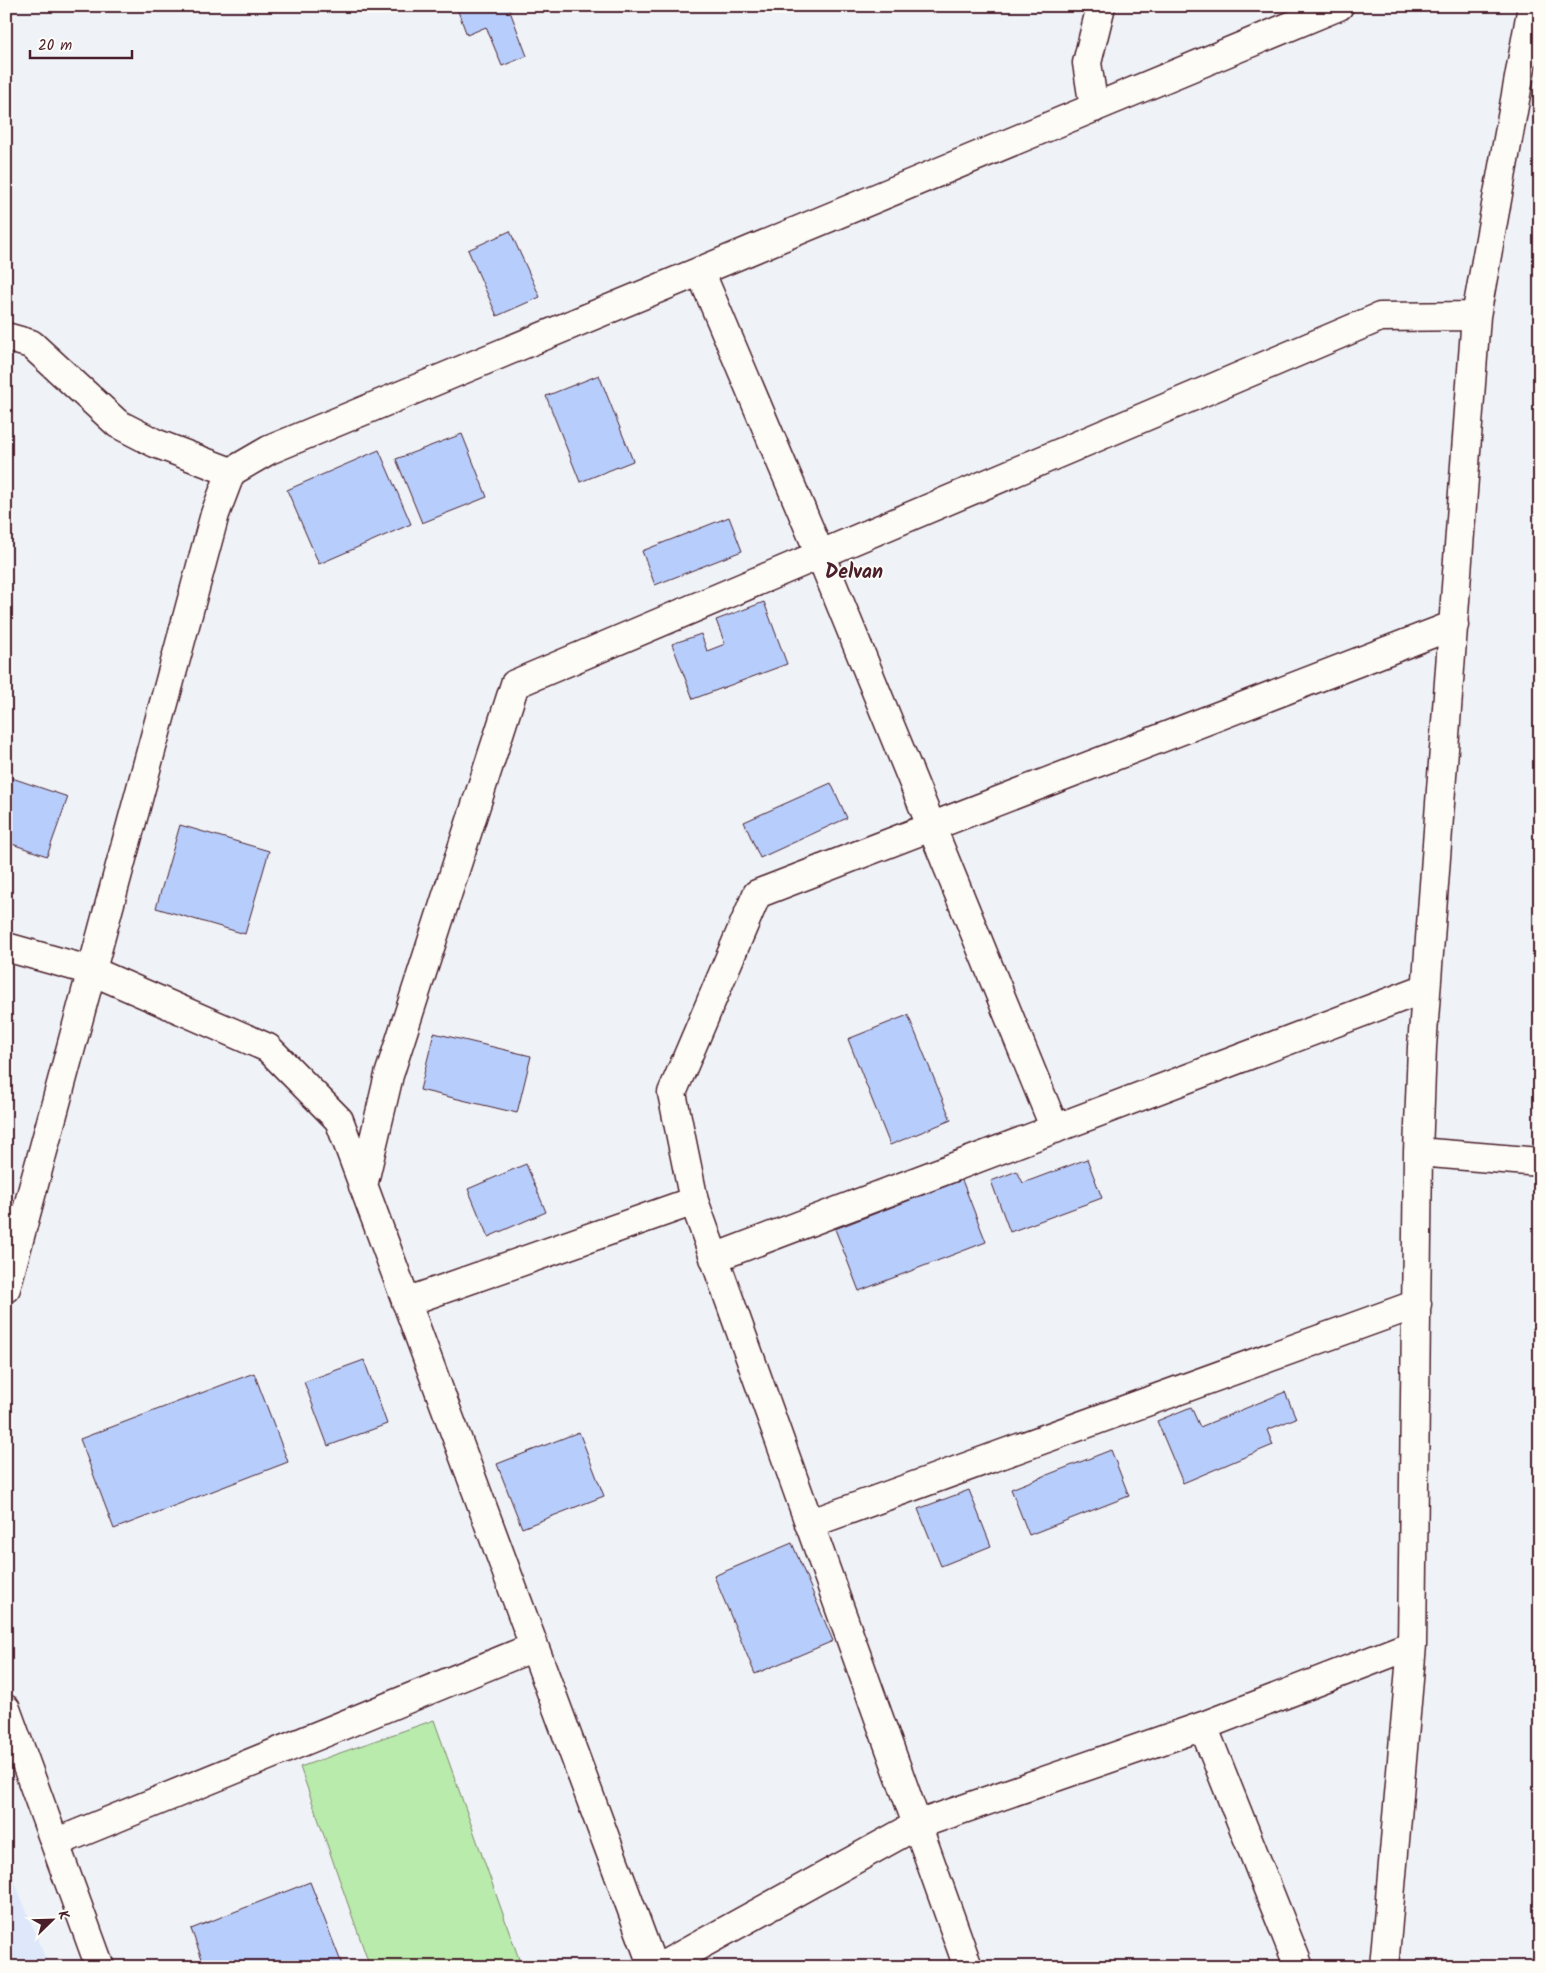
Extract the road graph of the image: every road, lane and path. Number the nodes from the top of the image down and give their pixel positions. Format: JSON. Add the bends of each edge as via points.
{"nodes":[{"id":1,"x":1101,"y":6,"type":"edge"},
{"id":2,"x":1339,"y":6,"type":"edge"},
{"id":3,"x":1532,"y":6,"type":"edge"},
{"id":4,"x":1094,"y":108,"type":"junction"},
{"id":5,"x":700,"y":272,"type":"junction"},
{"id":6,"x":1476,"y":316,"type":"junction"},
{"id":7,"x":6,"y":337,"type":"edge"},
{"id":8,"x":231,"y":472,"type":"junction"},
{"id":9,"x":820,"y":554,"type":"junction"},
{"id":10,"x":1454,"y":625,"type":"junction"},
{"id":11,"x":931,"y":827,"type":"junction"},
{"id":12,"x":6,"y":947,"type":"edge"},
{"id":13,"x":92,"y":971,"type":"junction"},
{"id":14,"x":1426,"y":988,"type":"junction"},
{"id":15,"x":1055,"y":1129,"type":"junction"},
{"id":16,"x":1418,"y":1152,"type":"junction"},
{"id":17,"x":1540,"y":1162,"type":"edge"},
{"id":18,"x":363,"y":1186,"type":"junction"},
{"id":19,"x":694,"y":1202,"type":"junction"},
{"id":20,"x":714,"y":1258,"type":"junction"},
{"id":21,"x":6,"y":1288,"type":"edge"},
{"id":22,"x":406,"y":1302,"type":"junction"},
{"id":23,"x":1417,"y":1304,"type":"junction"},
{"id":24,"x":809,"y":1524,"type":"junction"},
{"id":25,"x":1412,"y":1645,"type":"junction"},
{"id":26,"x":534,"y":1647,"type":"junction"},
{"id":27,"x":6,"y":1709,"type":"edge"},
{"id":28,"x":1204,"y":1726,"type":"junction"},
{"id":29,"x":917,"y":1824,"type":"junction"},
{"id":30,"x":55,"y":1843,"type":"junction"},
{"id":31,"x":100,"y":1967,"type":"edge"},
{"id":32,"x":653,"y":1967,"type":"edge"},
{"id":33,"x":660,"y":1967,"type":"edge"},
{"id":34,"x":968,"y":1967,"type":"edge"},
{"id":35,"x":1299,"y":1967,"type":"edge"},
{"id":36,"x":1384,"y":1967,"type":"edge"}],
"edges":[{"from":1,"to":4,"type":"street","via":[[1087,63]]},
{"from":2,"to":4,"type":"street"},
{"from":3,"to":6,"type":"street"},
{"from":4,"to":5,"type":"street"},
{"from":5,"to":8,"type":"street","via":[[269,450]]},
{"from":5,"to":9,"type":"street"},
{"from":6,"to":9,"type":"street","via":[[1380,317]]},
{"from":6,"to":10,"type":"street"},
{"from":7,"to":8,"type":"street","via":[[31,344],[118,424],[154,443]]},
{"from":8,"to":13,"type":"street","via":[[215,514]]},
{"from":9,"to":11,"type":"street"},
{"from":9,"to":18,"type":"street","via":[[514,684],[389,1075]]},
{"from":10,"to":11,"type":"street"},
{"from":10,"to":14,"type":"street"},
{"from":11,"to":15,"type":"street"},
{"from":11,"to":19,"type":"street","via":[[757,894],[672,1093]]},
{"from":12,"to":13,"type":"street"},
{"from":13,"to":18,"type":"street","via":[[268,1048],[339,1120]]},
{"from":13,"to":21,"type":"street"},
{"from":14,"to":15,"type":"street"},
{"from":14,"to":16,"type":"street"},
{"from":15,"to":20,"type":"street"},
{"from":16,"to":17,"type":"street"},
{"from":16,"to":23,"type":"street"},
{"from":18,"to":22,"type":"street"},
{"from":19,"to":20,"type":"street"},
{"from":19,"to":22,"type":"street"},
{"from":20,"to":24,"type":"street"},
{"from":22,"to":26,"type":"street"},
{"from":23,"to":24,"type":"street"},
{"from":23,"to":25,"type":"street"},
{"from":24,"to":29,"type":"street"},
{"from":25,"to":28,"type":"street"},
{"from":25,"to":36,"type":"street"},
{"from":26,"to":30,"type":"street"},
{"from":26,"to":32,"type":"street"},
{"from":27,"to":30,"type":"street"},
{"from":28,"to":29,"type":"street"},
{"from":28,"to":35,"type":"street"},
{"from":29,"to":33,"type":"street"},
{"from":29,"to":34,"type":"street"},
{"from":30,"to":31,"type":"street"}]}
